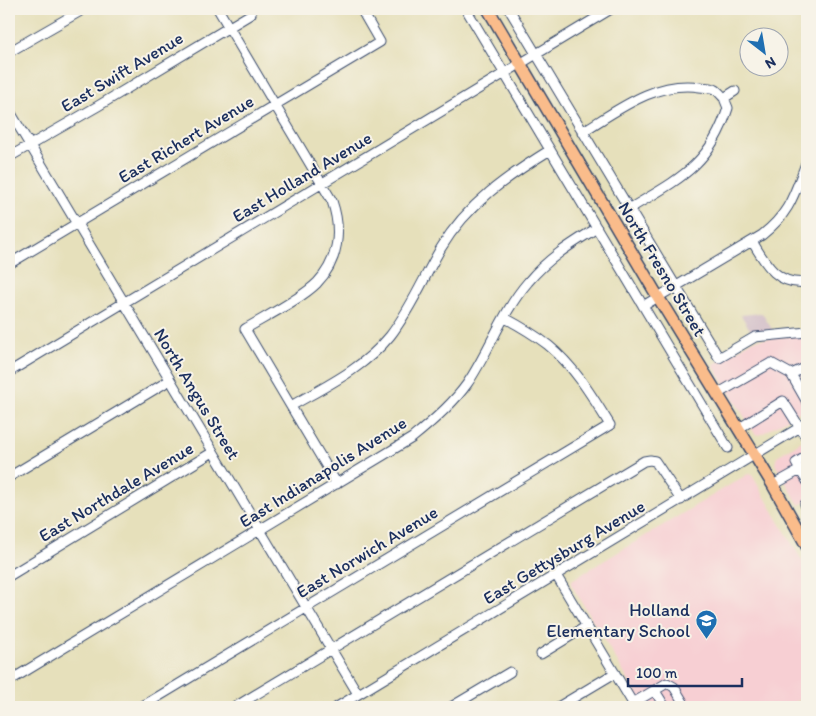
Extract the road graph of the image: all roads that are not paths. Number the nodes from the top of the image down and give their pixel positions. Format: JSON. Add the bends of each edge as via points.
{"nodes":[{"id":1,"x":84,"y":9,"type":"edge"},
{"id":2,"x":218,"y":9,"type":"edge"},
{"id":3,"x":361,"y":9,"type":"edge"},
{"id":4,"x":466,"y":9,"type":"edge"},
{"id":5,"x":488,"y":9,"type":"edge"},
{"id":6,"x":509,"y":9,"type":"edge"},
{"id":7,"x":611,"y":9,"type":"edge"},
{"id":8,"x":251,"y":14,"type":"dead end"},
{"id":9,"x":229,"y":27,"type":"junction"},
{"id":10,"x":9,"y":52,"type":"edge"},
{"id":11,"x":536,"y":54,"type":"junction"},
{"id":12,"x":520,"y":64,"type":"junction"},
{"id":13,"x":504,"y":74,"type":"junction"},
{"id":14,"x":736,"y":91,"type":"dead end"},
{"id":15,"x":724,"y":98,"type":"junction"},
{"id":16,"x":275,"y":106,"type":"junction"},
{"id":17,"x":9,"y":110,"type":"edge"},
{"id":18,"x":582,"y":132,"type":"junction"},
{"id":19,"x":30,"y":145,"type":"junction"},
{"id":20,"x":550,"y":150,"type":"junction"},
{"id":21,"x":9,"y":157,"type":"edge"},
{"id":22,"x":807,"y":161,"type":"edge"},
{"id":23,"x":322,"y":184,"type":"junction"},
{"id":24,"x":629,"y":209,"type":"junction"},
{"id":25,"x":76,"y":224,"type":"junction"},
{"id":26,"x":597,"y":228,"type":"junction"},
{"id":27,"x":752,"y":241,"type":"junction"},
{"id":28,"x":9,"y":264,"type":"edge"},
{"id":29,"x":807,"y":282,"type":"edge"},
{"id":30,"x":675,"y":287,"type":"junction"},
{"id":31,"x":658,"y":297,"type":"junction"},
{"id":32,"x":124,"y":303,"type":"junction"},
{"id":33,"x":643,"y":306,"type":"junction"},
{"id":34,"x":505,"y":318,"type":"junction"},
{"id":35,"x":807,"y":332,"type":"edge"},
{"id":36,"x":807,"y":368,"type":"edge"},
{"id":37,"x":9,"y":372,"type":"edge"},
{"id":38,"x":791,"y":374,"type":"junction"},
{"id":39,"x":170,"y":380,"type":"junction"},
{"id":40,"x":717,"y":394,"type":"junction"},
{"id":41,"x":806,"y":397,"type":"edge"},
{"id":42,"x":291,"y":406,"type":"junction"},
{"id":43,"x":804,"y":426,"type":"edge"},
{"id":44,"x":738,"y":429,"type":"junction"},
{"id":45,"x":807,"y":439,"type":"edge"},
{"id":46,"x":728,"y":448,"type":"dead end"},
{"id":47,"x":214,"y":452,"type":"junction"},
{"id":48,"x":754,"y":456,"type":"junction"},
{"id":49,"x":807,"y":456,"type":"edge"},
{"id":50,"x":800,"y":470,"type":"junction"},
{"id":51,"x":9,"y":476,"type":"edge"},
{"id":52,"x":807,"y":481,"type":"edge"},
{"id":53,"x":337,"y":484,"type":"junction"},
{"id":54,"x":773,"y":485,"type":"junction"},
{"id":55,"x":681,"y":500,"type":"junction"},
{"id":56,"x":260,"y":530,"type":"junction"},
{"id":57,"x":807,"y":546,"type":"edge"},
{"id":58,"x":10,"y":571,"type":"edge"},
{"id":59,"x":556,"y":575,"type":"junction"},
{"id":60,"x":306,"y":608,"type":"junction"},
{"id":61,"x":587,"y":626,"type":"junction"},
{"id":62,"x":331,"y":649,"type":"junction"},
{"id":63,"x":541,"y":654,"type":"dead end"},
{"id":64,"x":510,"y":672,"type":"dead end"},
{"id":65,"x":615,"y":673,"type":"junction"},
{"id":66,"x":9,"y":681,"type":"edge"},
{"id":67,"x":655,"y":690,"type":"junction"},
{"id":68,"x":358,"y":694,"type":"junction"},
{"id":69,"x":634,"y":705,"type":"edge"},
{"id":70,"x":141,"y":707,"type":"edge"},
{"id":71,"x":235,"y":707,"type":"edge"},
{"id":72,"x":337,"y":707,"type":"edge"},
{"id":73,"x":451,"y":707,"type":"edge"},
{"id":74,"x":558,"y":707,"type":"edge"},
{"id":75,"x":665,"y":707,"type":"edge"},
{"id":76,"x":686,"y":707,"type":"edge"}],
"edges":[{"from":1,"to":10,"type":"street"},
{"from":2,"to":9,"type":"street"},
{"from":3,"to":16,"type":"street","name":"East Richert Avenue","via":[[380,42]]},
{"from":4,"to":13,"type":"street","name":"North Fresno Street"},
{"from":5,"to":12,"type":"main road","name":"North Fresno Street"},
{"from":6,"to":11,"type":"street","name":"North Fresno Street"},
{"from":7,"to":11,"type":"street","name":"East Holland Avenue"},
{"from":8,"to":9,"type":"street","name":"East Swift Avenue"},
{"from":9,"to":16,"type":"street"},
{"from":9,"to":19,"type":"street","name":"East Swift Avenue"},
{"from":11,"to":12,"type":"street","name":"East Holland Avenue"},
{"from":11,"to":18,"type":"street","name":"North Fresno Street"},
{"from":12,"to":13,"type":"street","name":"East Holland Avenue"},
{"from":12,"to":31,"type":"main road","name":"North Fresno Street"},
{"from":13,"to":20,"type":"street","name":"North Fresno Street"},
{"from":13,"to":23,"type":"street","name":"East Holland Avenue"},
{"from":14,"to":15,"type":"street"},
{"from":15,"to":18,"type":"street","via":[[715,89],[674,86],[630,102]]},
{"from":15,"to":24,"type":"street","via":[[728,108],[722,127],[696,165]]},
{"from":16,"to":23,"type":"street"},
{"from":16,"to":25,"type":"street","name":"East Richert Avenue"},
{"from":17,"to":19,"type":"street","name":"North Angus Street"},
{"from":18,"to":24,"type":"street","name":"North Fresno Street"},
{"from":19,"to":21,"type":"street","name":"East Swift Avenue"},
{"from":19,"to":25,"type":"street","name":"North Angus Street"},
{"from":20,"to":26,"type":"street","name":"North Fresno Street"},
{"from":20,"to":42,"type":"street","via":[[496,185],[462,219],[442,246],[401,321],[377,350],[345,374]]},
{"from":22,"to":27,"type":"street","via":[[785,212],[774,225]]},
{"from":23,"to":32,"type":"street","name":"East Holland Avenue"},
{"from":23,"to":42,"type":"street","via":[[338,217],[339,234],[328,268],[302,294],[245,329]]},
{"from":24,"to":30,"type":"street","name":"North Fresno Street"},
{"from":25,"to":28,"type":"street","name":"East Richert Avenue"},
{"from":25,"to":32,"type":"street","name":"North Angus Street"},
{"from":26,"to":33,"type":"street","name":"North Fresno Street"},
{"from":26,"to":34,"type":"street","name":"East Indianapolis Avenue","via":[[543,265],[526,283]]},
{"from":27,"to":29,"type":"street","via":[[773,273],[792,282]]},
{"from":27,"to":30,"type":"street"},
{"from":30,"to":31,"type":"street"},
{"from":30,"to":35,"type":"street","name":"North Fresno Street","via":[[719,358],[755,336]]},
{"from":31,"to":33,"type":"street"},
{"from":31,"to":40,"type":"main road","name":"North Fresno Street"},
{"from":32,"to":37,"type":"street","name":"East Holland Avenue"},
{"from":32,"to":39,"type":"street","name":"North Angus Street"},
{"from":33,"to":46,"type":"street","name":"North Fresno Street"},
{"from":34,"to":53,"type":"street","name":"East Indianapolis Avenue","via":[[466,385],[431,423]]},
{"from":34,"to":60,"type":"street","name":"East Norwich Avenue","via":[[532,333],[564,359],[586,386],[610,425]]},
{"from":36,"to":38,"type":"street"},
{"from":38,"to":40,"type":"street","via":[[771,363]]},
{"from":38,"to":41,"type":"street"},
{"from":39,"to":47,"type":"street","name":"North Angus Street"},
{"from":39,"to":51,"type":"street"},
{"from":40,"to":44,"type":"main road","name":"North Fresno Street"},
{"from":42,"to":53,"type":"street"},
{"from":43,"to":44,"type":"street","via":[[783,401]]},
{"from":43,"to":45,"type":"street"},
{"from":43,"to":48,"type":"street","name":"East Gettysburg Avenue"},
{"from":44,"to":48,"type":"main road","name":"North Fresno Street"},
{"from":47,"to":56,"type":"street","name":"North Angus Street"},
{"from":47,"to":58,"type":"street","name":"East Northdale Avenue"},
{"from":48,"to":54,"type":"main road","name":"North Fresno Street"},
{"from":48,"to":55,"type":"street","name":"East Gettysburg Avenue"},
{"from":49,"to":50,"type":"street","via":[[796,463]]},
{"from":50,"to":52,"type":"street"},
{"from":50,"to":54,"type":"street"},
{"from":53,"to":56,"type":"street","name":"East Indianapolis Avenue"},
{"from":54,"to":57,"type":"main road","name":"North Fresno Street"},
{"from":55,"to":59,"type":"street","name":"East Gettysburg Avenue"},
{"from":55,"to":62,"type":"street","via":[[655,461],[644,461]]},
{"from":56,"to":60,"type":"street","name":"North Angus Street"},
{"from":56,"to":66,"type":"street","name":"East Indianapolis Avenue"},
{"from":59,"to":61,"type":"street"},
{"from":59,"to":68,"type":"street","name":"East Gettysburg Avenue"},
{"from":60,"to":62,"type":"street","name":"North Angus Street"},
{"from":60,"to":70,"type":"street","name":"East Norwich Avenue"},
{"from":61,"to":63,"type":"street"},
{"from":61,"to":65,"type":"street"},
{"from":62,"to":68,"type":"street","name":"North Angus Street"},
{"from":62,"to":71,"type":"street"},
{"from":64,"to":73,"type":"street"},
{"from":65,"to":69,"type":"street"},
{"from":65,"to":74,"type":"street"},
{"from":67,"to":69,"type":"street"},
{"from":67,"to":75,"type":"street"},
{"from":67,"to":76,"type":"street","via":[[671,684]]},
{"from":68,"to":72,"type":"street","name":"East Gettysburg Avenue"}]}
